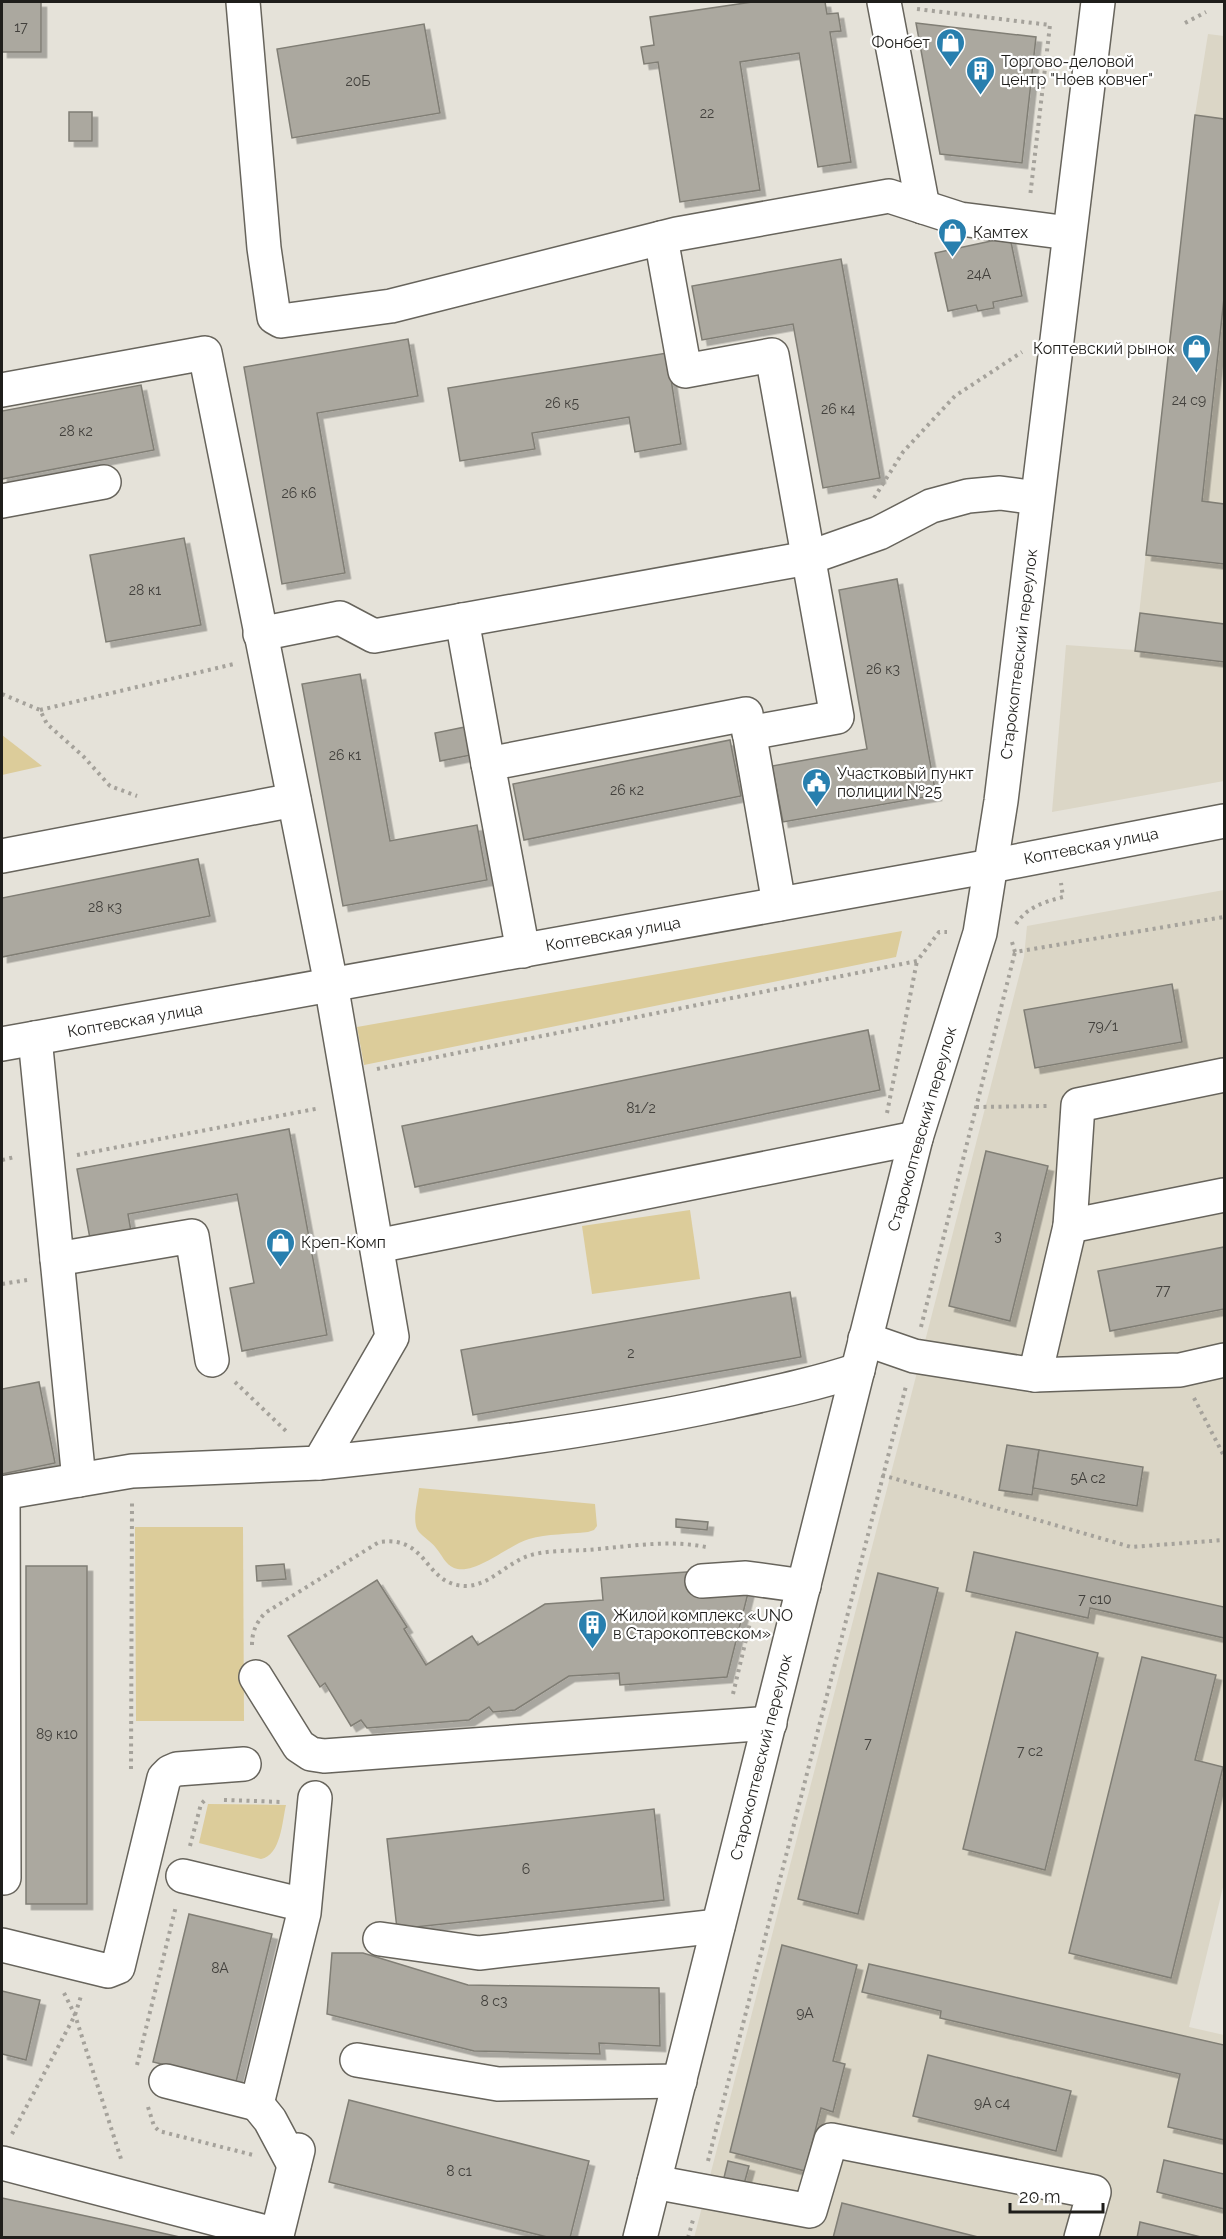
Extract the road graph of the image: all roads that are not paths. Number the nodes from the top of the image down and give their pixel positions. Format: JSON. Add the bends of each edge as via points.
{"nodes":[{"id":1,"x":243,"y":2,"type":"edge"},
{"id":2,"x":1098,"y":2,"type":"edge"},
{"id":3,"x":885,"y":3,"type":"edge"},
{"id":4,"x":923,"y":207,"type":"junction"},
{"id":5,"x":1070,"y":233,"type":"junction"},
{"id":6,"x":661,"y":238,"type":"junction"},
{"id":7,"x":2,"y":390,"type":"edge"},
{"id":8,"x":104,"y":482,"type":"dead end"},
{"id":9,"x":1037,"y":498,"type":"junction"},
{"id":10,"x":2,"y":501,"type":"edge"},
{"id":11,"x":808,"y":558,"type":"junction"},
{"id":12,"x":462,"y":620,"type":"junction"},
{"id":13,"x":263,"y":645,"type":"junction"},
{"id":14,"x":749,"y":733,"type":"junction"},
{"id":15,"x":488,"y":764,"type":"junction"},
{"id":16,"x":294,"y":800,"type":"junction"},
{"id":17,"x":1224,"y":824,"type":"edge"},
{"id":18,"x":2,"y":855,"type":"edge"},
{"id":19,"x":991,"y":866,"type":"junction"},
{"id":20,"x":779,"y":904,"type":"junction"},
{"id":21,"x":523,"y":951,"type":"junction"},
{"id":22,"x":331,"y":984,"type":"junction"},
{"id":23,"x":35,"y":1038,"type":"junction"},
{"id":24,"x":2,"y":1044,"type":"edge"},
{"id":25,"x":1224,"y":1075,"type":"edge"},
{"id":26,"x":916,"y":1138,"type":"junction"},
{"id":27,"x":1224,"y":1195,"type":"edge"},
{"id":28,"x":1070,"y":1226,"type":"junction"},
{"id":29,"x":376,"y":1246,"type":"junction"},
{"id":30,"x":57,"y":1259,"type":"junction"},
{"id":31,"x":866,"y":1339,"type":"junction"},
{"id":32,"x":212,"y":1360,"type":"road end"},
{"id":33,"x":1224,"y":1360,"type":"edge"},
{"id":34,"x":858,"y":1370,"type":"junction"},
{"id":35,"x":1035,"y":1375,"type":"junction"},
{"id":36,"x":319,"y":1462,"type":"junction"},
{"id":37,"x":79,"y":1480,"type":"junction"},
{"id":38,"x":2,"y":1493,"type":"edge"},
{"id":39,"x":702,"y":1581,"type":"dead end"},
{"id":40,"x":804,"y":1586,"type":"junction"},
{"id":41,"x":256,"y":1677,"type":"road end"},
{"id":42,"x":770,"y":1723,"type":"junction"},
{"id":43,"x":244,"y":1764,"type":"dead end"},
{"id":44,"x":315,"y":1800,"type":"road end"},
{"id":45,"x":183,"y":1876,"type":"road end"},
{"id":46,"x":4,"y":1878,"type":"dead end"},
{"id":47,"x":304,"y":1905,"type":"junction"},
{"id":48,"x":718,"y":1926,"type":"junction"},
{"id":49,"x":380,"y":1939,"type":"dead end"},
{"id":50,"x":2,"y":1945,"type":"edge"},
{"id":51,"x":357,"y":2060,"type":"dead end"},
{"id":52,"x":680,"y":2081,"type":"junction"},
{"id":53,"x":150,"y":2086,"type":"road end"},
{"id":54,"x":257,"y":2104,"type":"junction"},
{"id":55,"x":4,"y":2153,"type":"edge"},
{"id":56,"x":654,"y":2182,"type":"junction"},
{"id":57,"x":277,"y":2236,"type":"edge"},
{"id":58,"x":640,"y":2238,"type":"edge"},
{"id":59,"x":1082,"y":2238,"type":"edge"}],
"edges":[{"from":1,"to":6,"type":"street","via":[[264,248],[274,316],[281,321],[391,306]]},
{"from":2,"to":5,"type":"street","name":"Старокоптевский переулок"},
{"from":3,"to":4,"type":"street"},
{"from":4,"to":5,"type":"street","via":[[960,219]]},
{"from":4,"to":6,"type":"street","via":[[889,196]]},
{"from":5,"to":9,"type":"street","name":"Старокоптевский переулок"},
{"from":6,"to":11,"type":"street","via":[[685,371],[772,355]]},
{"from":7,"to":13,"type":"street","via":[[205,353]]},
{"from":8,"to":10,"type":"street"},
{"from":9,"to":11,"type":"street","via":[[968,496],[931,506],[879,533]]},
{"from":9,"to":19,"type":"street","name":"Старокоптевский переулок"},
{"from":11,"to":12,"type":"street"},
{"from":11,"to":14,"type":"street","via":[[837,717]]},
{"from":12,"to":13,"type":"street","via":[[374,636],[340,618]]},
{"from":12,"to":15,"type":"street"},
{"from":13,"to":16,"type":"street"},
{"from":14,"to":15,"type":"street","via":[[746,714]]},
{"from":14,"to":20,"type":"street"},
{"from":15,"to":21,"type":"street"},
{"from":16,"to":18,"type":"street"},
{"from":16,"to":22,"type":"street"},
{"from":17,"to":19,"type":"street","name":"Коптевская улица"},
{"from":19,"to":20,"type":"street","name":"Коптевская улица"},
{"from":19,"to":26,"type":"street","name":"Старокоптевский переулок","via":[[980,933]]},
{"from":20,"to":21,"type":"street","name":"Коптевская улица"},
{"from":21,"to":22,"type":"street","name":"Коптевская улица"},
{"from":22,"to":23,"type":"street","name":"Коптевская улица"},
{"from":22,"to":29,"type":"street"},
{"from":23,"to":24,"type":"street","name":"Коптевская улица"},
{"from":23,"to":30,"type":"street"},
{"from":25,"to":28,"type":"street","via":[[1078,1105]]},
{"from":26,"to":29,"type":"street"},
{"from":26,"to":31,"type":"street","name":"Старокоптевский переулок"},
{"from":27,"to":28,"type":"street"},
{"from":28,"to":35,"type":"street"},
{"from":29,"to":36,"type":"street","via":[[392,1337]]},
{"from":30,"to":32,"type":"street","via":[[192,1236]]},
{"from":30,"to":37,"type":"street"},
{"from":31,"to":34,"type":"street","name":"Старокоптевский переулок"},
{"from":31,"to":35,"type":"street","via":[[914,1356]]},
{"from":33,"to":35,"type":"street","via":[[1180,1370]]},
{"from":34,"to":36,"type":"street","via":[[820,1383],[666,1416],[425,1452]]},
{"from":34,"to":40,"type":"street","name":"Старокоптевский переулок"},
{"from":36,"to":37,"type":"street","via":[[132,1472]]},
{"from":37,"to":38,"type":"street"},
{"from":38,"to":46,"type":"street"},
{"from":39,"to":40,"type":"street","via":[[746,1578]]},
{"from":40,"to":42,"type":"street","name":"Старокоптевский переулок"},
{"from":41,"to":42,"type":"street","via":[[299,1746],[324,1756]]},
{"from":42,"to":48,"type":"street","name":"Старокоптевский переулок"},
{"from":43,"to":50,"type":"street","via":[[177,1769],[164,1778],[118,1966],[108,1971]]},
{"from":44,"to":47,"type":"street"},
{"from":45,"to":47,"type":"street"},
{"from":47,"to":54,"type":"street"},
{"from":48,"to":49,"type":"street","via":[[479,1953]]},
{"from":48,"to":52,"type":"street","name":"Старокоптевский переулок"},
{"from":51,"to":52,"type":"street","via":[[498,2084]]},
{"from":52,"to":56,"type":"street","name":"Старокоптевский переулок"},
{"from":53,"to":54,"type":"street"},
{"from":54,"to":57,"type":"street","via":[[296,2158]]},
{"from":55,"to":57,"type":"street","via":[[146,2201]]},
{"from":56,"to":58,"type":"street","name":"Старокоптевский переулок"},
{"from":56,"to":59,"type":"street","via":[[810,2211],[831,2140],[1094,2192]]}]}
